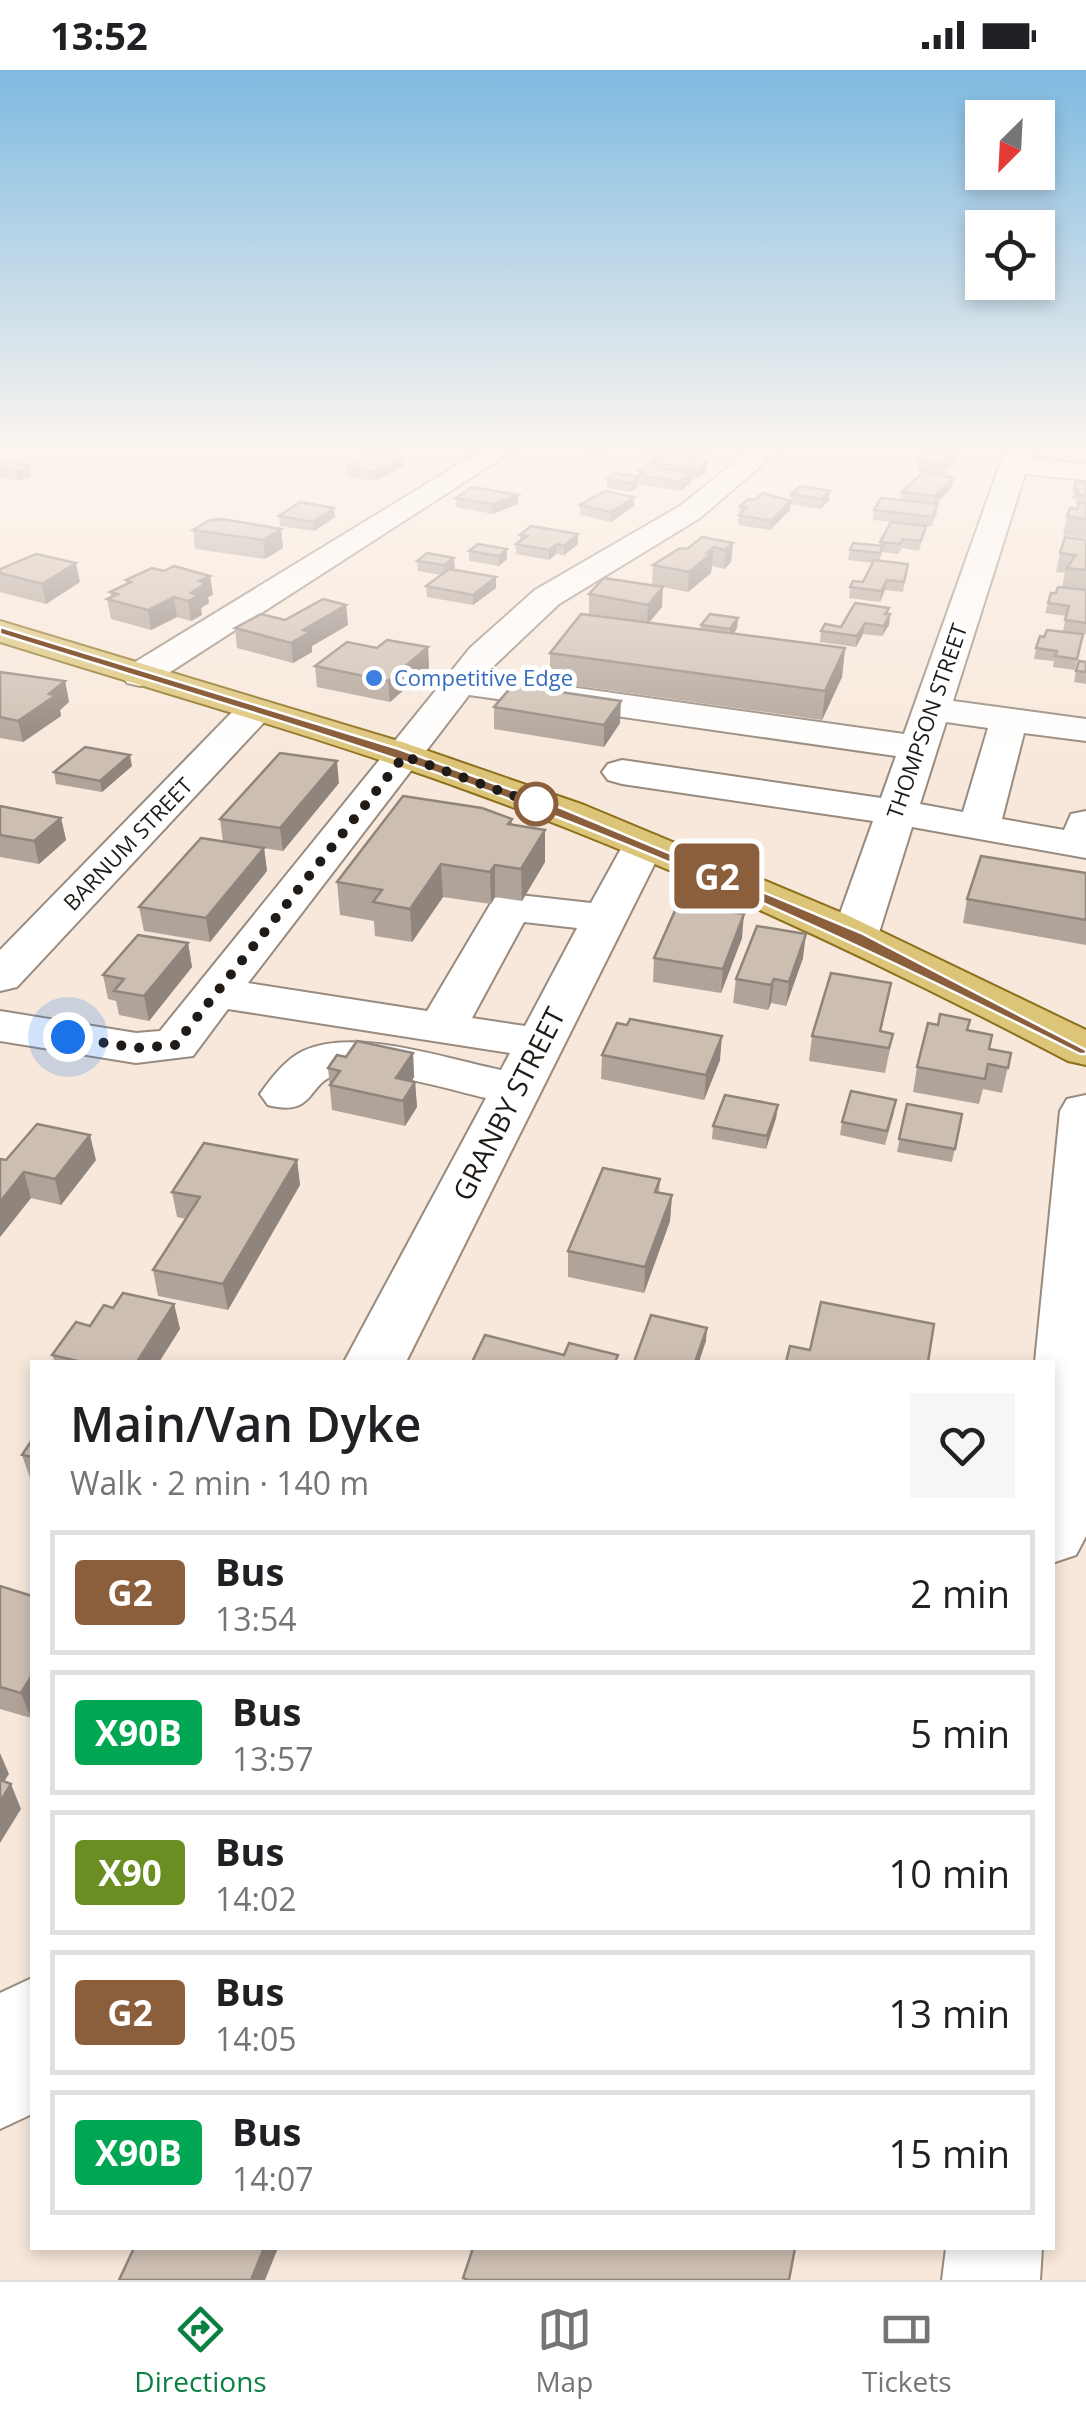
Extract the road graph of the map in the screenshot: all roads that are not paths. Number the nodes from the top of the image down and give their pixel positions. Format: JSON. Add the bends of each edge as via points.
{"nodes":[{"id":1,"x":336,"y":553,"type":"edge"},
{"id":2,"x":622,"y":553,"type":"edge"},
{"id":3,"x":984,"y":553,"type":"edge"},
{"id":4,"x":0,"y":631,"type":"edge"},
{"id":5,"x":140,"y":675,"type":"junction"},
{"id":6,"x":460,"y":683,"type":"junction"},
{"id":7,"x":256,"y":710,"type":"junction"},
{"id":8,"x":931,"y":710,"type":"junction"},
{"id":9,"x":660,"y":711,"type":"junction"},
{"id":10,"x":1010,"y":720,"type":"junction"},
{"id":11,"x":1086,"y":730,"type":"edge"},
{"id":12,"x":918,"y":748,"type":"junction"},
{"id":13,"x":404,"y":756,"type":"junction"},
{"id":14,"x":622,"y":772,"type":"junction"},
{"id":15,"x":896,"y":812,"type":"junction"},
{"id":16,"x":1086,"y":823,"type":"edge"},
{"id":17,"x":590,"y":825,"type":"junction"},
{"id":18,"x":979,"y":828,"type":"junction"},
{"id":19,"x":643,"y":846,"type":"junction"},
{"id":20,"x":606,"y":918,"type":"junction"},
{"id":21,"x":855,"y":936,"type":"junction"},
{"id":22,"x":0,"y":977,"type":"edge"},
{"id":23,"x":218,"y":993,"type":"junction"},
{"id":24,"x":0,"y":1026,"type":"edge"},
{"id":25,"x":442,"y":1028,"type":"junction"},
{"id":26,"x":541,"y":1043,"type":"junction"},
{"id":27,"x":1086,"y":1050,"type":"edge"},
{"id":28,"x":517,"y":1089,"type":"junction"},
{"id":29,"x":286,"y":1094,"type":"dead end"},
{"id":30,"x":1086,"y":1111,"type":"edge"},
{"id":31,"x":376,"y":1360,"type":"edge"},
{"id":32,"x":1055,"y":1498,"type":"edge"},
{"id":33,"x":30,"y":2026,"type":"edge"},
{"id":34,"x":0,"y":2084,"type":"edge"},
{"id":35,"x":994,"y":2250,"type":"edge"},
{"id":36,"x":992,"y":2280,"type":"edge"}],
"edges":[{"from":1,"to":5,"type":"street"},
{"from":2,"to":6,"type":"street","via":[[539,604]]},
{"from":3,"to":8,"type":"street","name":"THOMPSON STREET"},
{"from":4,"to":5,"type":"main road"},
{"from":5,"to":7,"type":"main road"},
{"from":6,"to":9,"type":"street"},
{"from":6,"to":13,"type":"street"},
{"from":7,"to":13,"type":"main road"},
{"from":7,"to":22,"type":"street","name":"BARNUM STREET"},
{"from":8,"to":10,"type":"street"},
{"from":8,"to":12,"type":"street","name":"THOMPSON STREET"},
{"from":9,"to":12,"type":"street"},
{"from":9,"to":14,"type":"street"},
{"from":10,"to":11,"type":"street"},
{"from":10,"to":18,"type":"street"},
{"from":12,"to":15,"type":"street","name":"THOMPSON STREET"},
{"from":13,"to":17,"type":"main road"},
{"from":13,"to":23,"type":"street"},
{"from":14,"to":15,"type":"street"},
{"from":14,"to":17,"type":"street"},
{"from":15,"to":18,"type":"street"},
{"from":15,"to":21,"type":"street","name":"THOMPSON STREET"},
{"from":16,"to":18,"type":"street","via":[[1082,846]]},
{"from":17,"to":19,"type":"main road"},
{"from":19,"to":20,"type":"street","name":"GRANBY STREET"},
{"from":19,"to":21,"type":"main road"},
{"from":20,"to":25,"type":"street","via":[[510,907]]},
{"from":20,"to":26,"type":"street","name":"GRANBY STREET"},
{"from":21,"to":27,"type":"main road"},
{"from":23,"to":24,"type":"street","via":[[167,1048]]},
{"from":23,"to":25,"type":"street"},
{"from":25,"to":26,"type":"street"},
{"from":26,"to":28,"type":"street","name":"GRANBY STREET"},
{"from":28,"to":29,"type":"street","via":[[329,1059]]},
{"from":28,"to":31,"type":"street","name":"GRANBY STREET"},
{"from":30,"to":32,"type":"street"},
{"from":33,"to":34,"type":"street"},
{"from":35,"to":36,"type":"street"}]}
